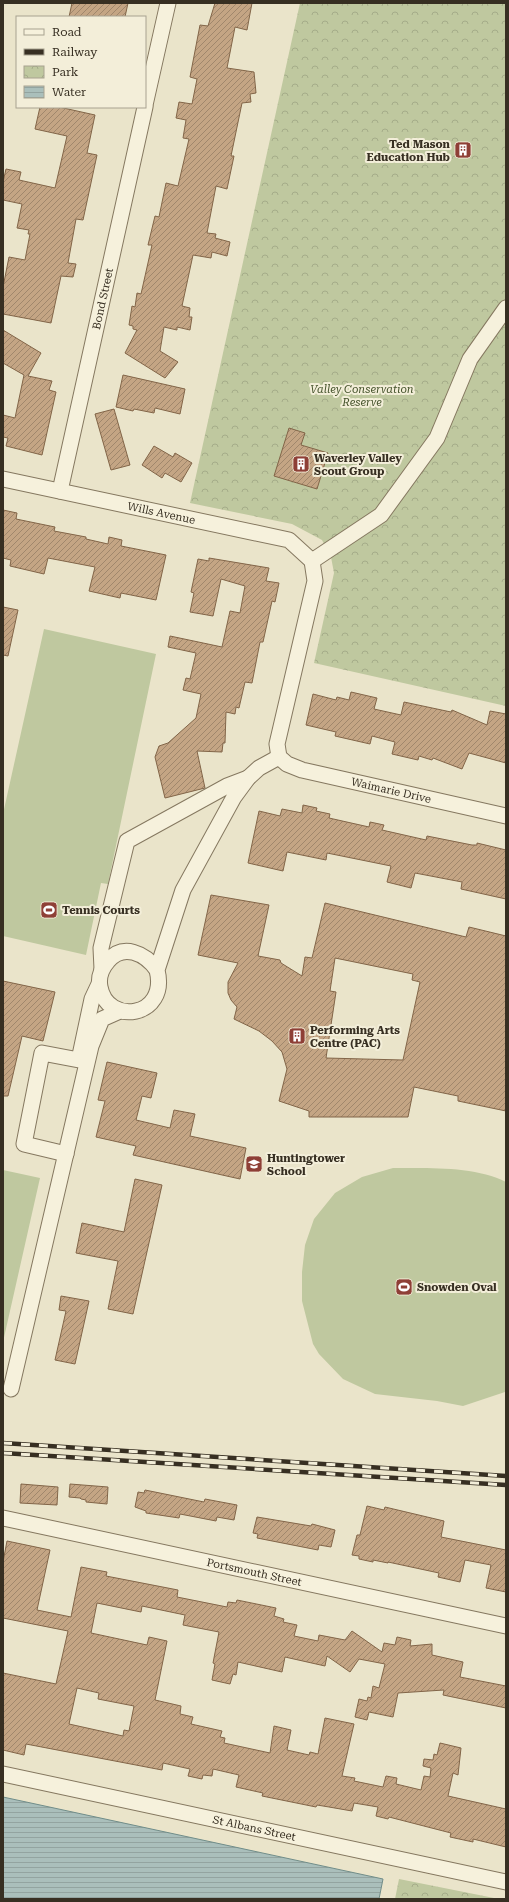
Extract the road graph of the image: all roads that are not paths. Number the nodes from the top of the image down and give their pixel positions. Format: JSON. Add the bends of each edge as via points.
{"nodes":[{"id":1,"x":168,"y":3,"type":"edge"},
{"id":2,"x":146,"y":102,"type":"edge"},
{"id":3,"x":145,"y":108,"type":"edge"},
{"id":4,"x":506,"y":308,"type":"edge"},
{"id":5,"x":3,"y":479,"type":"edge"},
{"id":6,"x":60,"y":491,"type":"junction"},
{"id":7,"x":312,"y":561,"type":"junction"},
{"id":8,"x":279,"y":757,"type":"junction"},
{"id":9,"x":248,"y":778,"type":"junction"},
{"id":10,"x":506,"y":816,"type":"edge"},
{"id":11,"x":157,"y":970,"type":"junction"},
{"id":12,"x":100,"y":976,"type":"junction"},
{"id":13,"x":120,"y":1010,"type":"junction"},
{"id":14,"x":66,"y":1154,"type":"junction"},
{"id":15,"x":11,"y":1389,"type":"dead end"},
{"id":16,"x":3,"y":1518,"type":"edge"},
{"id":17,"x":506,"y":1626,"type":"edge"},
{"id":18,"x":3,"y":1774,"type":"edge"},
{"id":19,"x":506,"y":1882,"type":"edge"}],
"edges":[{"from":1,"to":2,"type":"street","name":"Bond Street"},
{"from":3,"to":6,"type":"street","name":"Bond Street"},
{"from":4,"to":7,"type":"street","via":[[470,359],[437,438],[381,515]]},
{"from":5,"to":6,"type":"street","name":"Wills Avenue"},
{"from":6,"to":7,"type":"street","name":"Wills Avenue","via":[[289,540]]},
{"from":7,"to":8,"type":"street","via":[[315,581],[278,744]]},
{"from":8,"to":9,"type":"street","via":[[259,768]]},
{"from":8,"to":10,"type":"street","name":"Waimarie Drive","via":[[287,764],[302,770]]},
{"from":9,"to":11,"type":"street","via":[[234,797],[183,890]]},
{"from":9,"to":12,"type":"street","via":[[228,786],[127,841],[101,948]]},
{"from":11,"to":12,"type":"street","via":[[150,960],[141,954],[129,952],[118,954],[108,960]]},
{"from":11,"to":13,"type":"street","via":[[160,980],[154,1000],[139,1010]]},
{"from":12,"to":13,"type":"street","via":[[103,997]]},
{"from":12,"to":14,"type":"street","via":[[92,999],[79,1060],[42,1053],[24,1144]]},
{"from":13,"to":14,"type":"street","via":[[102,1019],[94,1038]]},
{"from":14,"to":15,"type":"street"},
{"from":16,"to":17,"type":"street","name":"Portsmouth Street"},
{"from":18,"to":19,"type":"street","name":"St Albans Street"}]}
